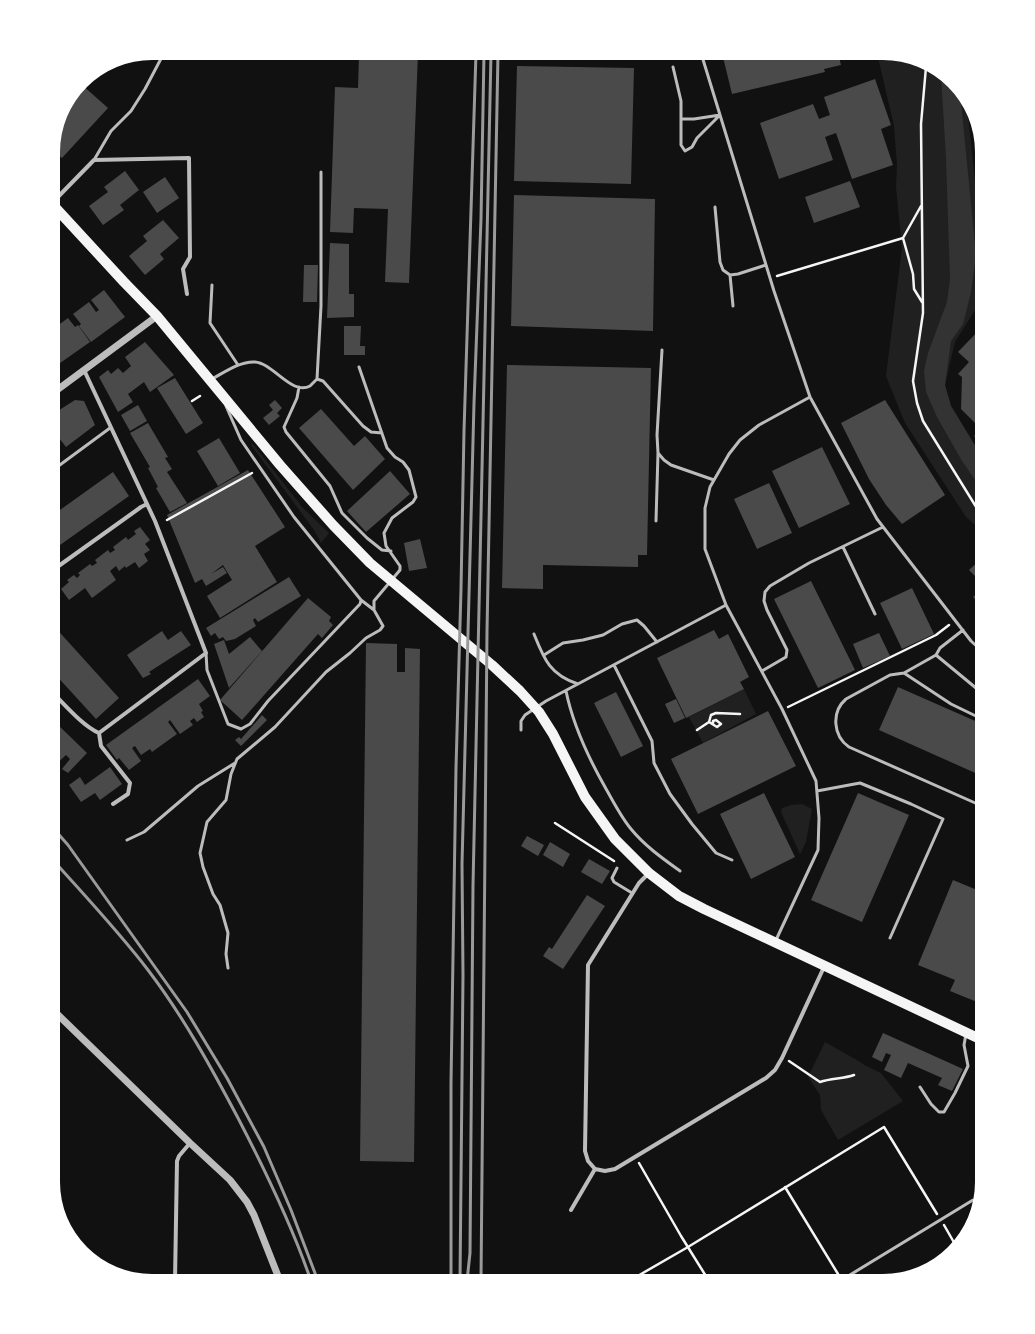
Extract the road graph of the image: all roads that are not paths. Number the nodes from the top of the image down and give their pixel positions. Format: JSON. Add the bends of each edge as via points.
{"nodes":[{"id":1,"x":160,"y":60,"type":"edge"},
{"id":2,"x":703,"y":60,"type":"edge"},
{"id":3,"x":673,"y":66,"type":"dead end"},
{"id":4,"x":720,"y":115,"type":"junction"},
{"id":5,"x":681,"y":119,"type":"junction"},
{"id":6,"x":94,"y":160,"type":"junction"},
{"id":7,"x":321,"y":172,"type":"dead end"},
{"id":8,"x":60,"y":195,"type":"edge"},
{"id":9,"x":715,"y":207,"type":"dead end"},
{"id":10,"x":60,"y":213,"type":"edge"},
{"id":11,"x":766,"y":265,"type":"junction"},
{"id":12,"x":730,"y":275,"type":"junction"},
{"id":13,"x":212,"y":285,"type":"dead end"},
{"id":14,"x":187,"y":294,"type":"dead end"},
{"id":15,"x":733,"y":306,"type":"dead end"},
{"id":16,"x":156,"y":316,"type":"junction"},
{"id":17,"x":662,"y":350,"type":"dead end"},
{"id":18,"x":238,"y":365,"type":"junction"},
{"id":19,"x":359,"y":366,"type":"dead end"},
{"id":20,"x":84,"y":370,"type":"junction"},
{"id":21,"x":317,"y":379,"type":"junction"},
{"id":22,"x":210,"y":380,"type":"junction"},
{"id":23,"x":299,"y":387,"type":"junction"},
{"id":24,"x":60,"y":388,"type":"edge"},
{"id":25,"x":221,"y":394,"type":"junction"},
{"id":26,"x":810,"y":397,"type":"junction"},
{"id":27,"x":110,"y":428,"type":"junction"},
{"id":28,"x":382,"y":433,"type":"junction"},
{"id":29,"x":658,"y":453,"type":"junction"},
{"id":30,"x":60,"y":465,"type":"edge"},
{"id":31,"x":714,"y":480,"type":"junction"},
{"id":32,"x":147,"y":504,"type":"junction"},
{"id":33,"x":656,"y":521,"type":"dead end"},
{"id":34,"x":883,"y":527,"type":"junction"},
{"id":35,"x":843,"y":547,"type":"junction"},
{"id":36,"x":391,"y":551,"type":"junction"},
{"id":37,"x":60,"y":565,"type":"edge"},
{"id":38,"x":361,"y":600,"type":"junction"},
{"id":39,"x":726,"y":605,"type":"junction"},
{"id":40,"x":374,"y":610,"type":"junction"},
{"id":41,"x":875,"y":614,"type":"dead end"},
{"id":42,"x":962,"y":630,"type":"junction"},
{"id":43,"x":534,"y":634,"type":"dead end"},
{"id":44,"x":657,"y":642,"type":"junction"},
{"id":45,"x":975,"y":645,"type":"edge"},
{"id":46,"x":206,"y":653,"type":"junction"},
{"id":47,"x":544,"y":655,"type":"junction"},
{"id":48,"x":936,"y":655,"type":"junction"},
{"id":49,"x":614,"y":665,"type":"junction"},
{"id":50,"x":762,"y":671,"type":"junction"},
{"id":51,"x":904,"y":673,"type":"junction"},
{"id":52,"x":578,"y":684,"type":"junction"},
{"id":53,"x":975,"y":687,"type":"edge"},
{"id":54,"x":566,"y":691,"type":"junction"},
{"id":55,"x":60,"y":700,"type":"edge"},
{"id":56,"x":975,"y":716,"type":"edge"},
{"id":57,"x":521,"y":730,"type":"dead end"},
{"id":58,"x":99,"y":733,"type":"junction"},
{"id":59,"x":235,"y":763,"type":"junction"},
{"id":60,"x":817,"y":791,"type":"junction"},
{"id":61,"x":975,"y":803,"type":"edge"},
{"id":62,"x":113,"y":804,"type":"dead end"},
{"id":63,"x":127,"y":840,"type":"dead end"},
{"id":64,"x":732,"y":860,"type":"dead end"},
{"id":65,"x":617,"y":868,"type":"dead end"},
{"id":66,"x":680,"y":871,"type":"dead end"},
{"id":67,"x":650,"y":873,"type":"junction"},
{"id":68,"x":632,"y":893,"type":"junction"},
{"id":69,"x":890,"y":938,"type":"dead end"},
{"id":70,"x":775,"y":942,"type":"junction"},
{"id":71,"x":824,"y":966,"type":"junction"},
{"id":72,"x":228,"y":968,"type":"dead end"},
{"id":73,"x":60,"y":1017,"type":"edge"},
{"id":74,"x":966,"y":1033,"type":"junction"},
{"id":75,"x":975,"y":1037,"type":"edge"},
{"id":76,"x":920,"y":1087,"type":"dead end"},
{"id":77,"x":190,"y":1144,"type":"junction"},
{"id":78,"x":595,"y":1169,"type":"junction"},
{"id":79,"x":973,"y":1200,"type":"dead end"},
{"id":80,"x":571,"y":1210,"type":"dead end"},
{"id":81,"x":175,"y":1274,"type":"edge"},
{"id":82,"x":277,"y":1274,"type":"edge"},
{"id":83,"x":851,"y":1274,"type":"edge"}],
"edges":[{"from":1,"to":6,"type":"lane","via":[[132,111],[112,131]]},
{"from":2,"to":4,"type":"lane"},
{"from":3,"to":5,"type":"lane","via":[[681,101]]},
{"from":4,"to":5,"type":"lane"},
{"from":4,"to":5,"type":"lane","via":[[697,138],[692,147],[685,151],[681,145]]},
{"from":4,"to":11,"type":"lane"},
{"from":6,"to":8,"type":"street"},
{"from":6,"to":14,"type":"street","via":[[189,158],[190,257],[183,269]]},
{"from":7,"to":21,"type":"lane","via":[[321,306]]},
{"from":9,"to":12,"type":"lane","via":[[720,262],[723,270]]},
{"from":10,"to":16,"type":"main road"},
{"from":11,"to":12,"type":"lane"},
{"from":11,"to":26,"type":"lane"},
{"from":12,"to":15,"type":"lane"},
{"from":13,"to":18,"type":"lane","via":[[210,323]]},
{"from":16,"to":20,"type":"street"},
{"from":16,"to":22,"type":"main road"},
{"from":17,"to":29,"type":"lane"},
{"from":18,"to":22,"type":"lane"},
{"from":18,"to":23,"type":"lane","via":[[257,362],[266,365]]},
{"from":19,"to":28,"type":"lane"},
{"from":20,"to":24,"type":"street"},
{"from":20,"to":27,"type":"street"},
{"from":21,"to":23,"type":"lane","via":[[310,386]]},
{"from":21,"to":28,"type":"lane","via":[[323,381],[363,426],[371,432]]},
{"from":22,"to":25,"type":"main road"},
{"from":23,"to":36,"type":"lane","via":[[284,427],[286,432],[330,486],[342,513],[366,538],[382,550]]},
{"from":25,"to":38,"type":"lane","via":[[241,440],[294,517]]},
{"from":25,"to":67,"type":"main road","via":[[333,525],[370,563],[520,691],[553,734],[586,797],[615,839]]},
{"from":26,"to":31,"type":"lane","via":[[759,425],[740,440]]},
{"from":26,"to":34,"type":"lane"},
{"from":27,"to":30,"type":"lane"},
{"from":27,"to":32,"type":"street"},
{"from":28,"to":36,"type":"lane","via":[[394,457],[403,462],[409,470],[416,497],[392,518],[384,533],[386,546]]},
{"from":29,"to":31,"type":"lane","via":[[671,465]]},
{"from":29,"to":33,"type":"lane"},
{"from":31,"to":39,"type":"lane","via":[[705,508],[705,549]]},
{"from":32,"to":37,"type":"street"},
{"from":32,"to":46,"type":"street"},
{"from":34,"to":35,"type":"lane"},
{"from":34,"to":42,"type":"lane"},
{"from":35,"to":41,"type":"lane"},
{"from":35,"to":50,"type":"lane","via":[[809,563],[770,586],[766,592],[764,601],[784,644],[786,657]]},
{"from":36,"to":40,"type":"lane","via":[[400,570],[374,601]]},
{"from":38,"to":40,"type":"lane"},
{"from":38,"to":46,"type":"lane","via":[[250,724],[242,729],[228,724],[207,670]]},
{"from":39,"to":44,"type":"lane"},
{"from":39,"to":50,"type":"lane"},
{"from":40,"to":59,"type":"lane","via":[[383,626],[380,630],[366,638],[326,672],[275,727]]},
{"from":42,"to":45,"type":"lane"},
{"from":42,"to":48,"type":"lane","via":[[940,648]]},
{"from":43,"to":47,"type":"lane"},
{"from":44,"to":47,"type":"lane","via":[[637,620],[622,624],[603,635],[563,643]]},
{"from":44,"to":49,"type":"lane"},
{"from":46,"to":58,"type":"street"},
{"from":47,"to":52,"type":"lane","via":[[554,671],[566,680]]},
{"from":48,"to":51,"type":"lane"},
{"from":48,"to":53,"type":"lane"},
{"from":49,"to":52,"type":"lane"},
{"from":49,"to":64,"type":"lane","via":[[652,741],[654,763],[670,794],[716,853]]},
{"from":50,"to":60,"type":"lane","via":[[816,781]]},
{"from":51,"to":56,"type":"lane","via":[[950,704]]},
{"from":51,"to":61,"type":"lane","via":[[890,675],[841,703],[835,718],[839,736],[849,747]]},
{"from":52,"to":54,"type":"lane"},
{"from":54,"to":57,"type":"lane","via":[[525,715],[521,721]]},
{"from":54,"to":66,"type":"lane","via":[[570,710],[590,760],[612,800],[630,828],[653,852]]},
{"from":55,"to":58,"type":"street","via":[[82,722]]},
{"from":58,"to":62,"type":"street","via":[[102,746],[130,783],[128,794]]},
{"from":59,"to":63,"type":"lane","via":[[198,786],[144,832]]},
{"from":59,"to":72,"type":"lane","via":[[230,774],[226,800],[207,822],[200,853],[228,933]]},
{"from":60,"to":69,"type":"lane","via":[[860,783],[943,819]]},
{"from":60,"to":70,"type":"lane","via":[[818,850]]},
{"from":65,"to":68,"type":"lane","via":[[612,878],[614,882]]},
{"from":67,"to":68,"type":"street"},
{"from":67,"to":70,"type":"main road","via":[[679,896]]},
{"from":68,"to":78,"type":"street","via":[[588,965],[585,1151],[588,1161]]},
{"from":70,"to":71,"type":"main road"},
{"from":71,"to":74,"type":"main road"},
{"from":71,"to":78,"type":"street","via":[[782,1058],[775,1070],[766,1078],[615,1169]]},
{"from":73,"to":77,"type":"street"},
{"from":74,"to":75,"type":"main road"},
{"from":74,"to":76,"type":"lane","via":[[964,1045],[968,1066],[944,1112],[939,1112],[931,1104]]},
{"from":77,"to":81,"type":"street","via":[[177,1162]]},
{"from":77,"to":82,"type":"street","via":[[230,1180],[246,1202],[254,1215]]},
{"from":78,"to":80,"type":"street"},
{"from":79,"to":83,"type":"lane"}]}
